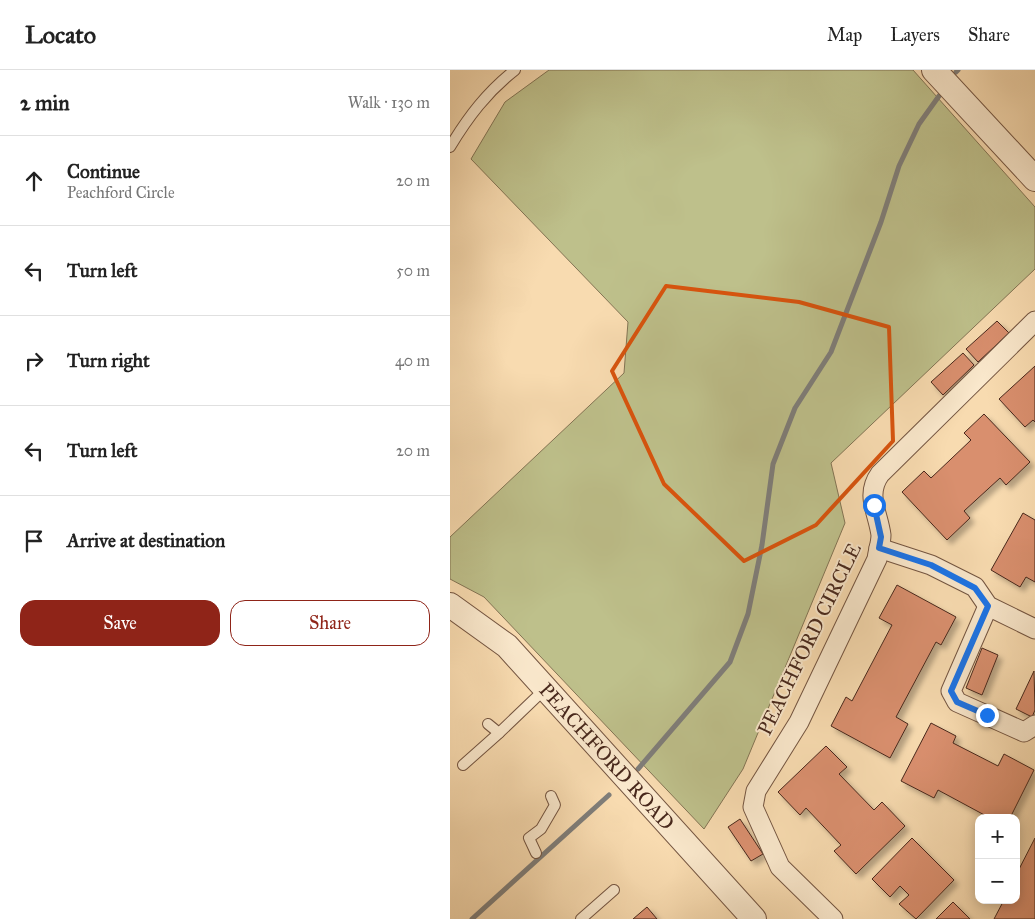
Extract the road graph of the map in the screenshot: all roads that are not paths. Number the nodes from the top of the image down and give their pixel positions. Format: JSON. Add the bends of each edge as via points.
{"nodes":[{"id":1,"x":514,"y":70,"type":"edge"},
{"id":2,"x":934,"y":70,"type":"edge"},
{"id":3,"x":450,"y":147,"type":"edge"},
{"id":4,"x":1035,"y":180,"type":"edge"},
{"id":5,"x":1035,"y":321,"type":"edge"},
{"id":6,"x":879,"y":548,"type":"junction"},
{"id":7,"x":450,"y":605,"type":"edge"},
{"id":8,"x":988,"y":606,"type":"junction"},
{"id":9,"x":1035,"y":628,"type":"edge"},
{"id":10,"x":546,"y":688,"type":"junction"},
{"id":11,"x":488,"y":724,"type":"dead end"},
{"id":12,"x":1035,"y":725,"type":"edge"},
{"id":13,"x":499,"y":733,"type":"junction"},
{"id":14,"x":462,"y":765,"type":"dead end"},
{"id":15,"x":551,"y":796,"type":"dead end"},
{"id":16,"x":536,"y":853,"type":"dead end"},
{"id":17,"x":614,"y":890,"type":"dead end"},
{"id":18,"x":580,"y":919,"type":"edge"},
{"id":19,"x":754,"y":919,"type":"edge"},
{"id":20,"x":832,"y":919,"type":"edge"}],
"edges":[{"from":1,"to":3,"type":"lane","via":[[477,105]]},
{"from":2,"to":4,"type":"street"},
{"from":5,"to":6,"type":"street","name":"PEACHFORD CIRCLE","via":[[873,484],[881,537]]},
{"from":6,"to":8,"type":"street","via":[[931,565],[975,588]]},
{"from":6,"to":20,"type":"street","name":"PEACHFORD CIRCLE","via":[[877,559],[799,722],[756,790],[753,807],[780,866]]},
{"from":7,"to":10,"type":"street","name":"PEACHFORD ROAD","via":[[507,646]]},
{"from":8,"to":9,"type":"street"},
{"from":8,"to":12,"type":"street","via":[[951,691],[957,702],[1024,732]]},
{"from":10,"to":13,"type":"lane"},
{"from":10,"to":19,"type":"street","name":"PEACHFORD ROAD"},
{"from":11,"to":13,"type":"lane"},
{"from":13,"to":14,"type":"lane"},
{"from":15,"to":16,"type":"lane","via":[[556,805],[541,829],[529,838]]},
{"from":17,"to":18,"type":"lane"}]}
